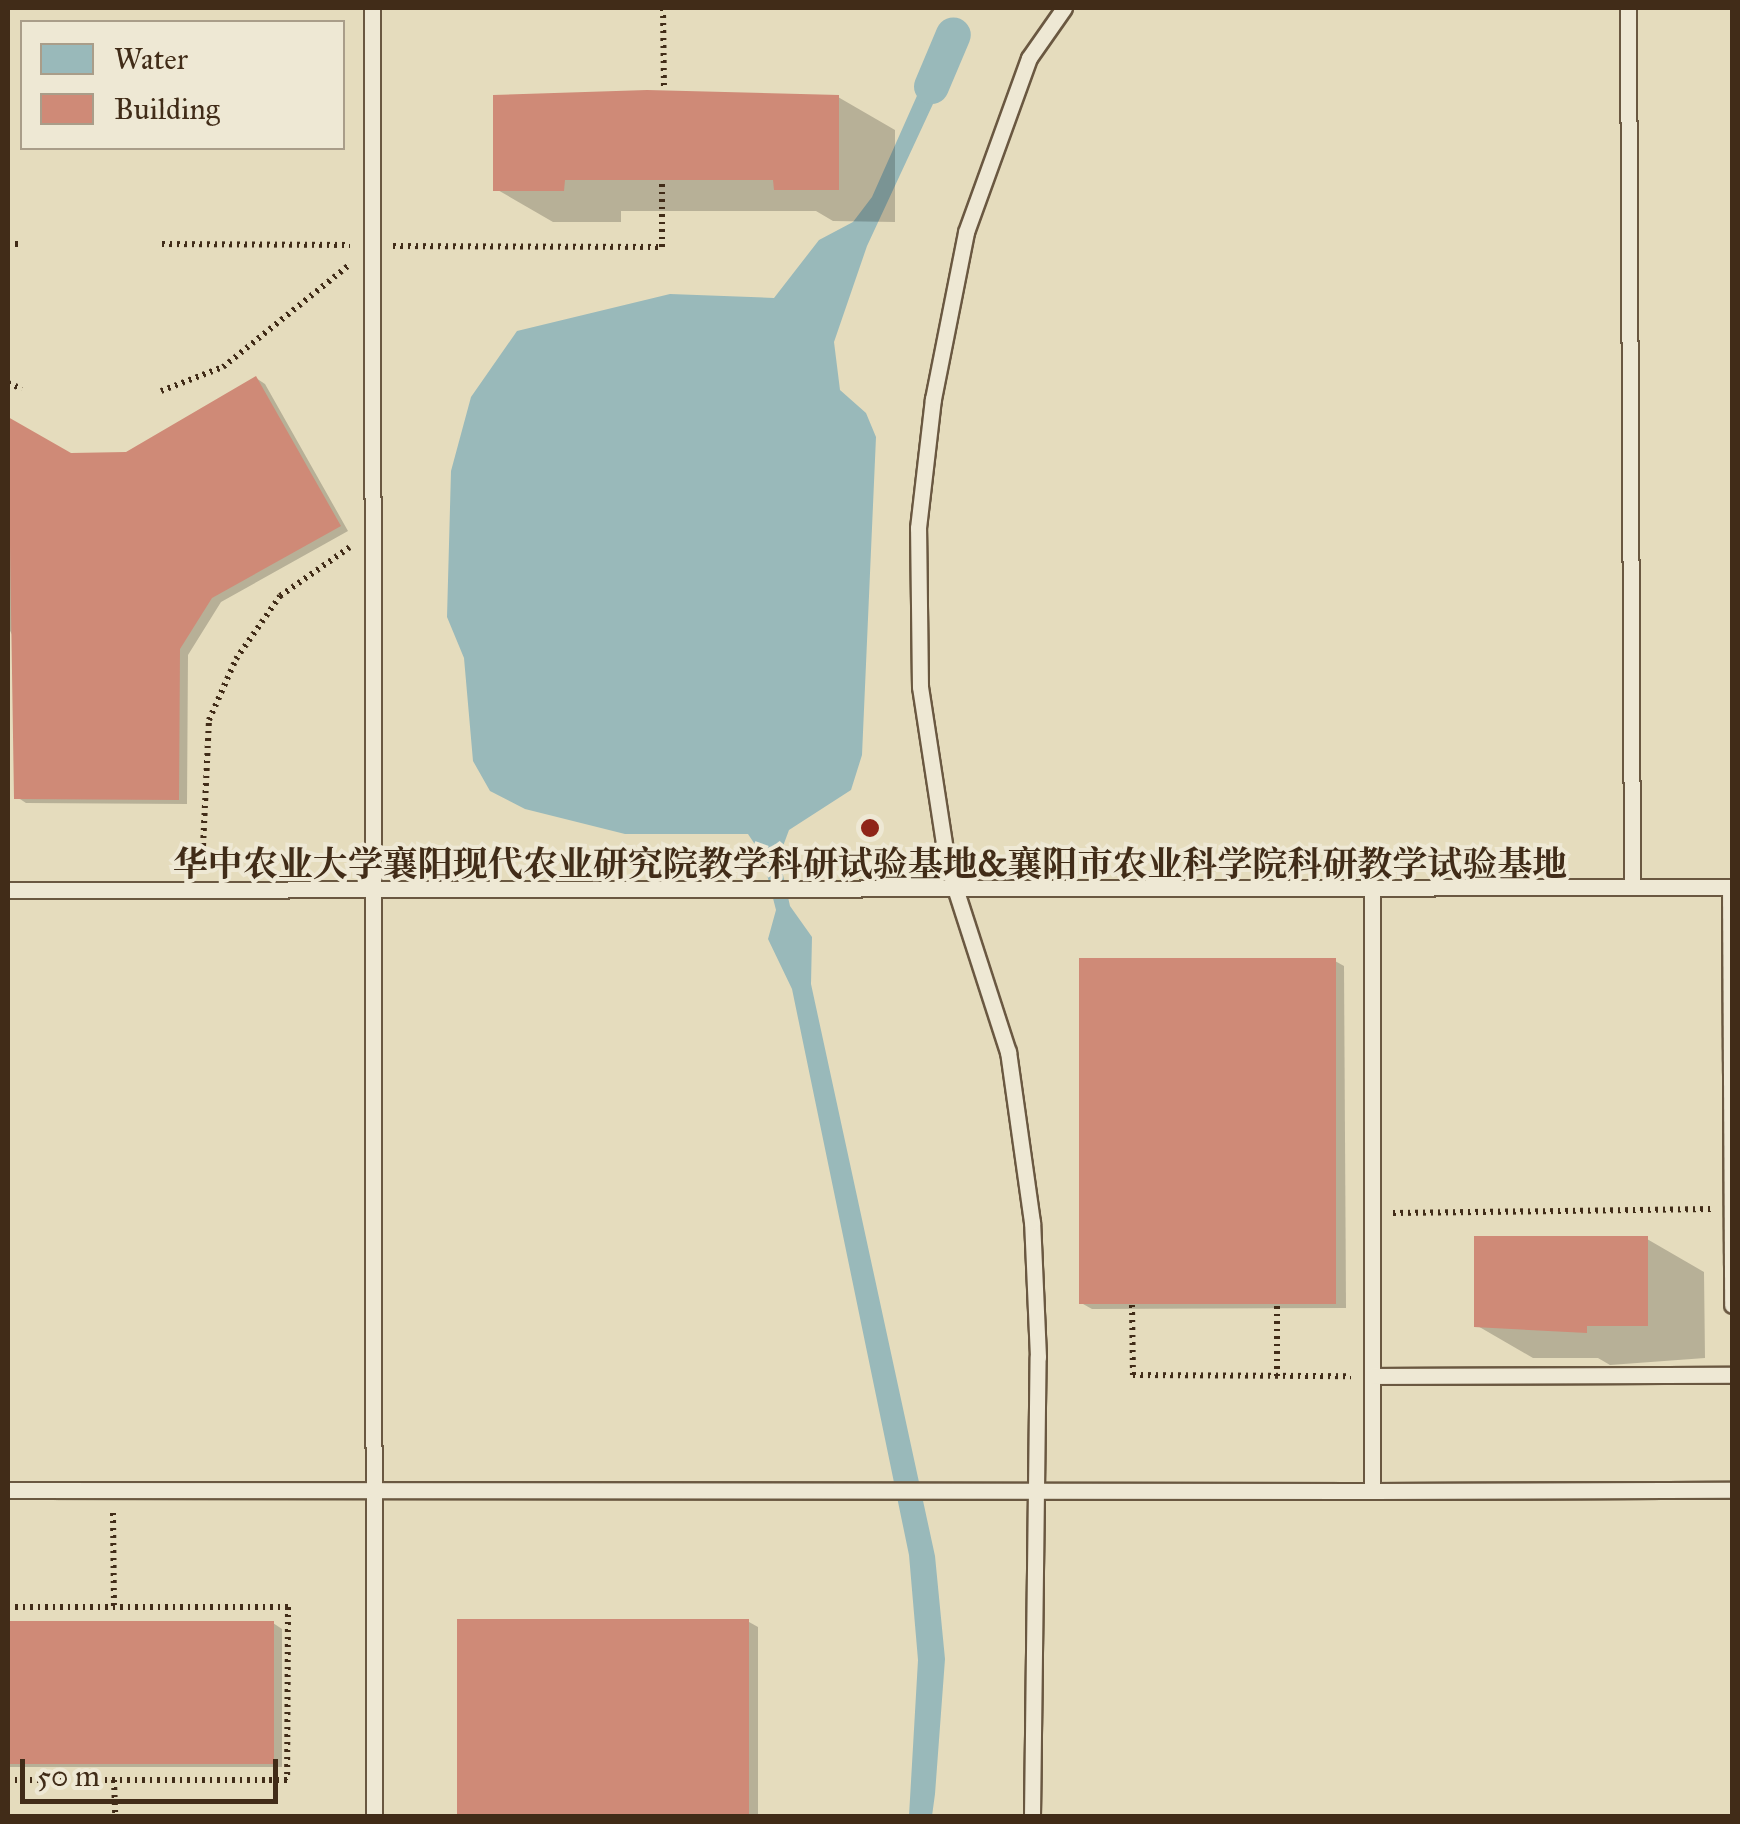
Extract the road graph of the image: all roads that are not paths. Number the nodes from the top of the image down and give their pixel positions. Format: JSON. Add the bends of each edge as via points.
{"nodes":[{"id":1,"x":372,"y":8,"type":"edge"},
{"id":2,"x":1064,"y":8,"type":"edge"},
{"id":3,"x":1628,"y":8,"type":"edge"},
{"id":4,"x":1372,"y":887,"type":"junction"},
{"id":5,"x":1632,"y":887,"type":"junction"},
{"id":6,"x":1731,"y":887,"type":"edge"},
{"id":7,"x":955,"y":888,"type":"junction"},
{"id":8,"x":372,"y":889,"type":"junction"},
{"id":9,"x":8,"y":890,"type":"edge"},
{"id":10,"x":1732,"y":1209,"type":"edge"},
{"id":11,"x":1732,"y":1305,"type":"edge"},
{"id":12,"x":1732,"y":1375,"type":"edge"},
{"id":13,"x":1372,"y":1376,"type":"junction"},
{"id":14,"x":8,"y":1490,"type":"edge"},
{"id":15,"x":373,"y":1490,"type":"junction"},
{"id":16,"x":1036,"y":1490,"type":"junction"},
{"id":17,"x":1732,"y":1490,"type":"edge"},
{"id":18,"x":1372,"y":1491,"type":"junction"},
{"id":19,"x":374,"y":1816,"type":"edge"},
{"id":20,"x":1032,"y":1816,"type":"edge"}],
"edges":[{"from":1,"to":8,"type":"lane"},
{"from":2,"to":7,"type":"lane","via":[[1029,58],[966,232],[933,399],[918,528],[920,687]]},
{"from":3,"to":5,"type":"lane"},
{"from":4,"to":5,"type":"lane"},
{"from":4,"to":7,"type":"lane"},
{"from":4,"to":13,"type":"lane"},
{"from":5,"to":6,"type":"lane"},
{"from":6,"to":10,"type":"lane"},
{"from":7,"to":8,"type":"lane"},
{"from":7,"to":16,"type":"lane","via":[[1008,1052],[1029,1203],[1038,1357]]},
{"from":8,"to":9,"type":"lane"},
{"from":8,"to":15,"type":"lane"},
{"from":10,"to":11,"type":"lane"},
{"from":12,"to":13,"type":"lane"},
{"from":13,"to":18,"type":"lane"},
{"from":14,"to":15,"type":"lane"},
{"from":15,"to":16,"type":"lane"},
{"from":15,"to":19,"type":"lane"},
{"from":16,"to":18,"type":"lane"},
{"from":16,"to":20,"type":"lane"},
{"from":17,"to":18,"type":"lane"}]}
